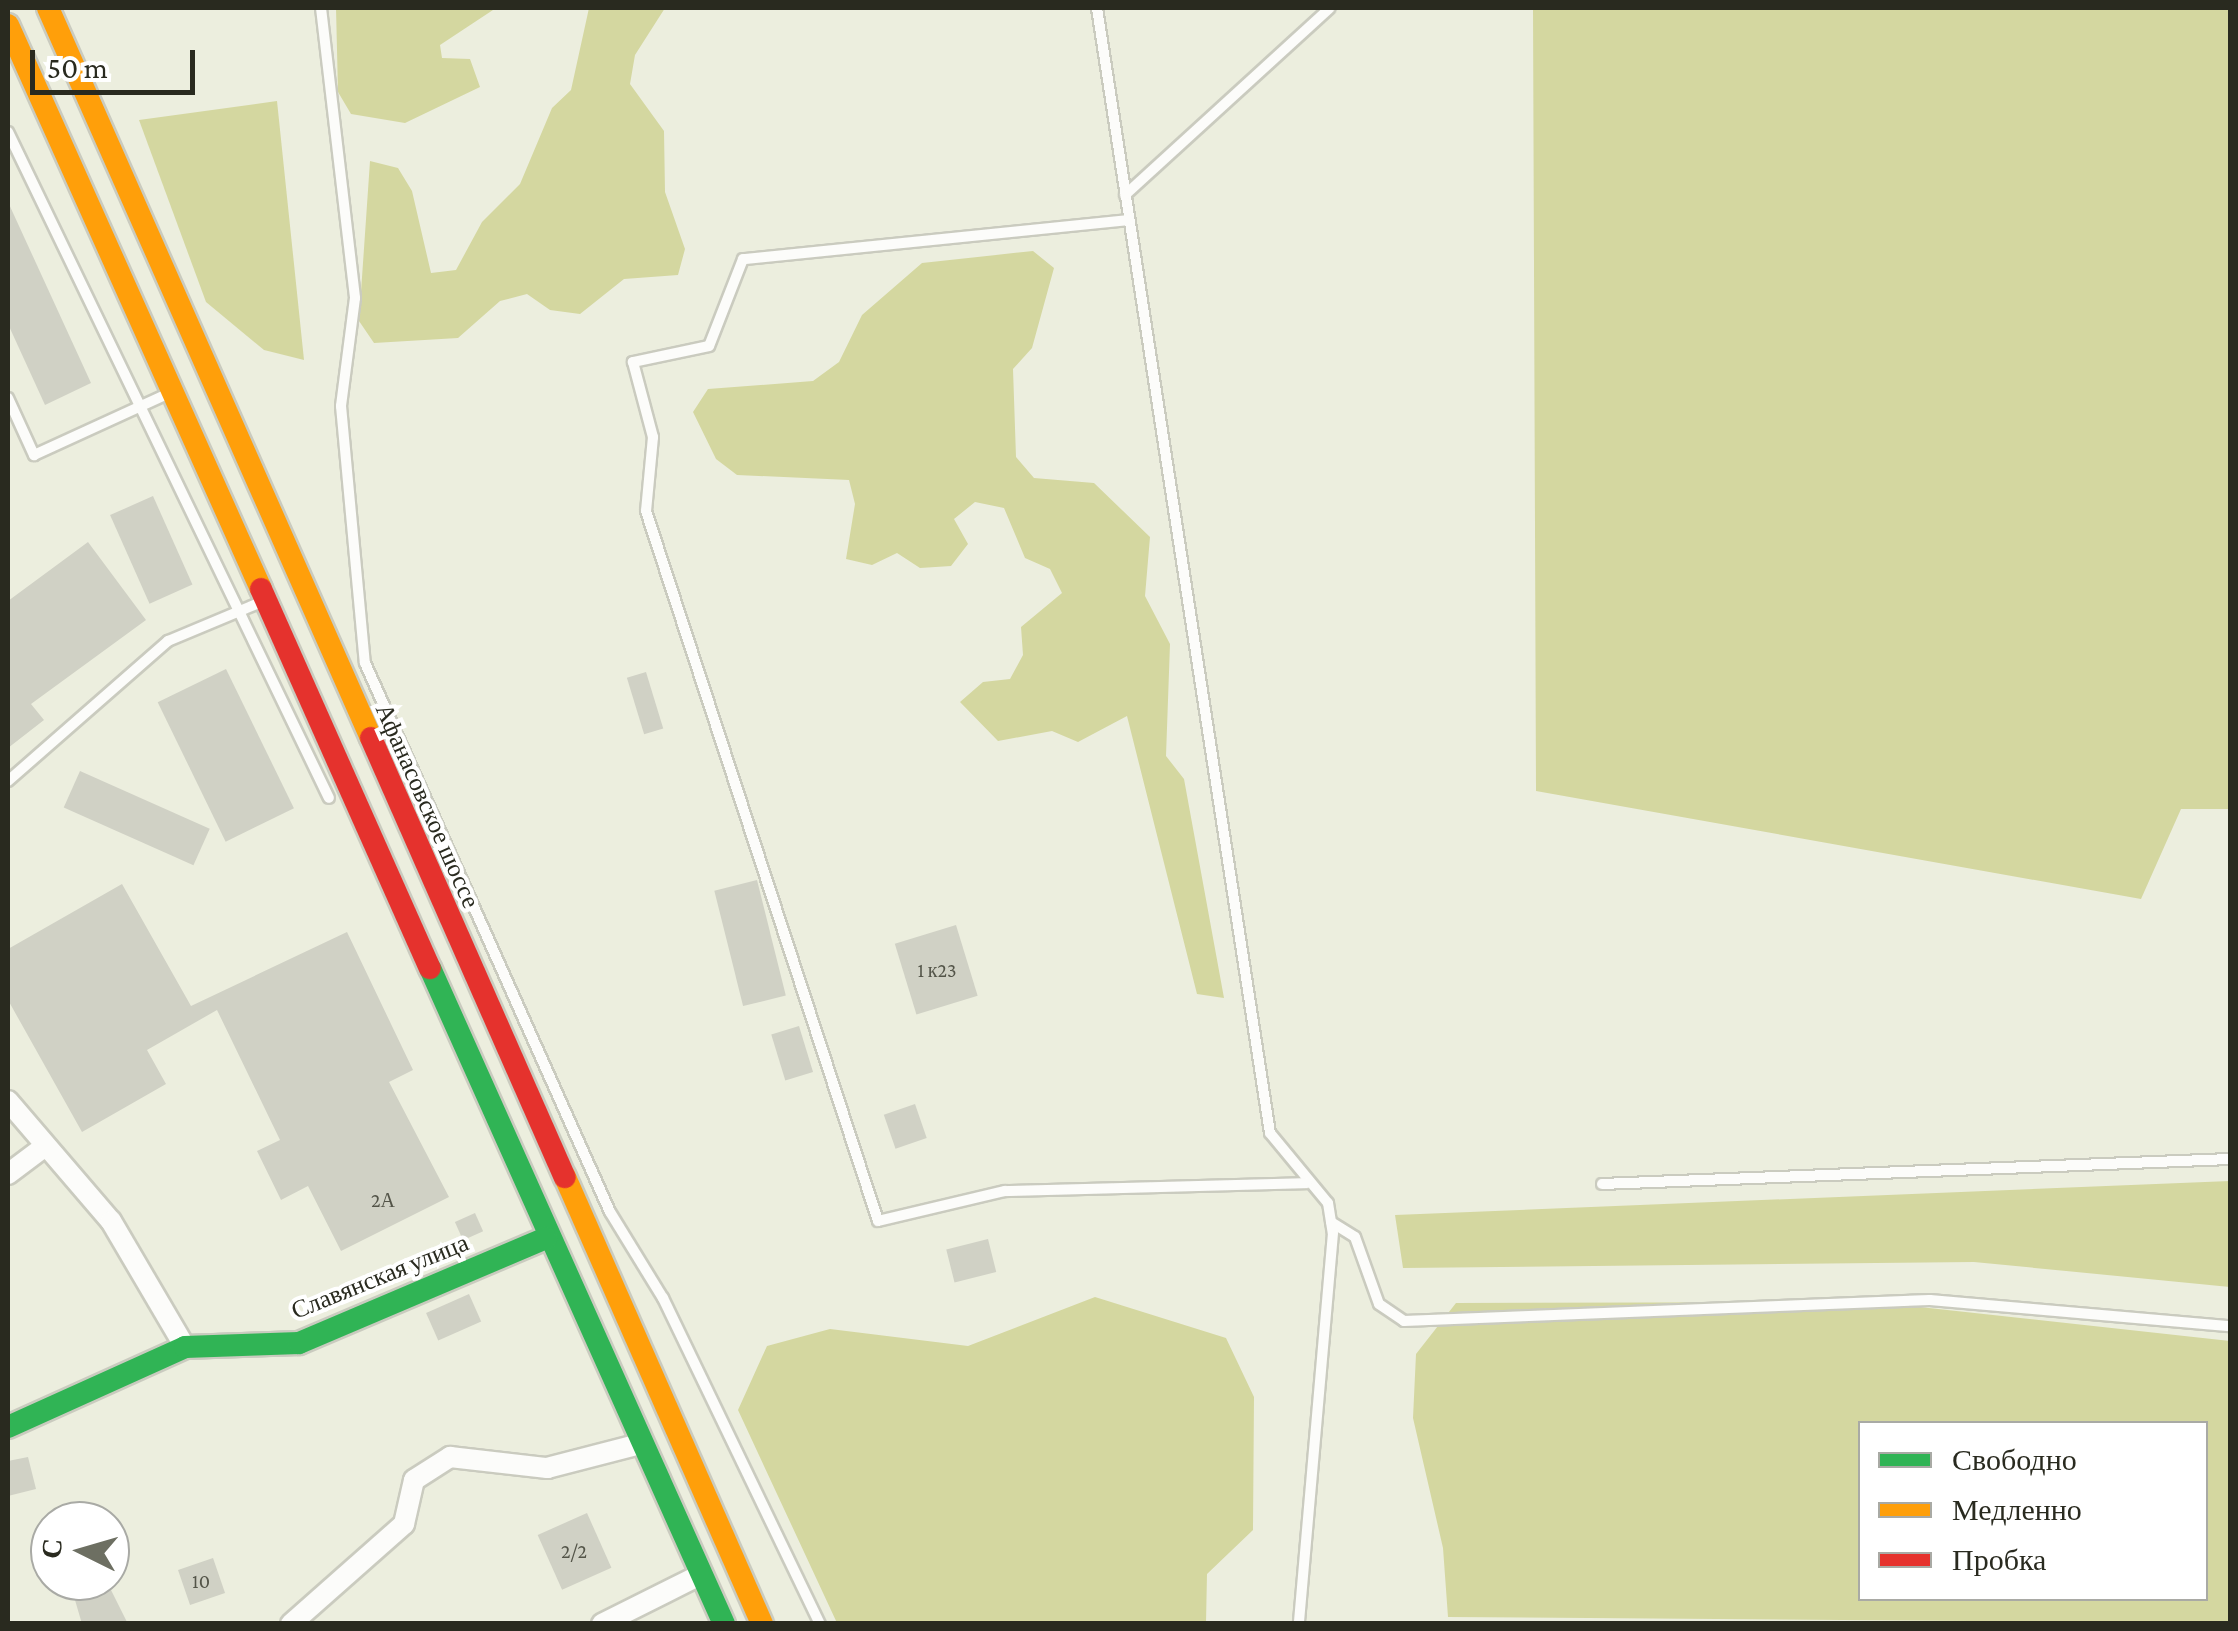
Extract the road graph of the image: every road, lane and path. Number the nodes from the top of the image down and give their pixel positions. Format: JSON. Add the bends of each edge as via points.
{"nodes":[{"id":1,"x":48,"y":8,"type":"edge"},
{"id":2,"x":321,"y":8,"type":"edge"},
{"id":3,"x":1097,"y":8,"type":"edge"},
{"id":4,"x":1330,"y":8,"type":"edge"},
{"id":5,"x":8,"y":25,"type":"edge"},
{"id":6,"x":8,"y":132,"type":"edge"},
{"id":7,"x":1126,"y":194,"type":"junction"},
{"id":8,"x":1129,"y":220,"type":"junction"},
{"id":9,"x":168,"y":394,"type":"junction"},
{"id":10,"x":8,"y":398,"type":"edge"},
{"id":11,"x":140,"y":407,"type":"junction"},
{"id":12,"x":249,"y":607,"type":"junction"},
{"id":13,"x":8,"y":781,"type":"edge"},
{"id":14,"x":328,"y":798,"type":"dead end"},
{"id":15,"x":8,"y":1101,"type":"edge"},
{"id":16,"x":44,"y":1147,"type":"junction"},
{"id":17,"x":2230,"y":1159,"type":"edge"},
{"id":18,"x":8,"y":1174,"type":"edge"},
{"id":19,"x":1307,"y":1183,"type":"junction"},
{"id":20,"x":1602,"y":1184,"type":"dead end"},
{"id":21,"x":1331,"y":1222,"type":"junction"},
{"id":22,"x":546,"y":1238,"type":"junction"},
{"id":23,"x":2230,"y":1326,"type":"edge"},
{"id":24,"x":185,"y":1346,"type":"junction"},
{"id":25,"x":8,"y":1427,"type":"edge"},
{"id":26,"x":640,"y":1444,"type":"junction"},
{"id":27,"x":702,"y":1574,"type":"junction"},
{"id":28,"x":290,"y":1624,"type":"edge"},
{"id":29,"x":602,"y":1624,"type":"edge"},
{"id":30,"x":724,"y":1624,"type":"edge"},
{"id":31,"x":762,"y":1624,"type":"edge"},
{"id":32,"x":820,"y":1624,"type":"edge"},
{"id":33,"x":1299,"y":1624,"type":"edge"}],
"edges":[{"from":1,"to":31,"type":"main road","name":"Афанасовское шоссе"},
{"from":2,"to":32,"type":"lane","via":[[355,298],[341,406],[365,663],[610,1212],[663,1298]]},
{"from":3,"to":7,"type":"lane"},
{"from":4,"to":7,"type":"lane"},
{"from":5,"to":9,"type":"main road"},
{"from":6,"to":11,"type":"lane"},
{"from":7,"to":8,"type":"lane"},
{"from":8,"to":19,"type":"lane","via":[[1270,1132]]},
{"from":8,"to":19,"type":"lane","via":[[743,259],[709,346],[633,362],[653,436],[646,511],[878,1221],[1005,1192]]},
{"from":9,"to":11,"type":"lane"},
{"from":9,"to":12,"type":"main road"},
{"from":10,"to":11,"type":"lane","via":[[34,455]]},
{"from":11,"to":12,"type":"lane"},
{"from":12,"to":13,"type":"lane","via":[[168,641]]},
{"from":12,"to":14,"type":"lane"},
{"from":12,"to":22,"type":"main road"},
{"from":15,"to":16,"type":"street"},
{"from":16,"to":18,"type":"street"},
{"from":16,"to":24,"type":"street","via":[[111,1221]]},
{"from":17,"to":20,"type":"lane"},
{"from":19,"to":21,"type":"lane"},
{"from":21,"to":23,"type":"lane","via":[[1355,1238],[1379,1304],[1404,1321],[1930,1300]]},
{"from":21,"to":33,"type":"lane"},
{"from":22,"to":24,"type":"main road","name":"Славянская улица","via":[[298,1343]]},
{"from":22,"to":26,"type":"main road"},
{"from":24,"to":25,"type":"main road","name":"Славянская улица"},
{"from":26,"to":27,"type":"main road"},
{"from":26,"to":28,"type":"street","via":[[548,1468],[450,1456],[414,1480],[404,1524]]},
{"from":27,"to":29,"type":"street"},
{"from":27,"to":30,"type":"main road"}]}
